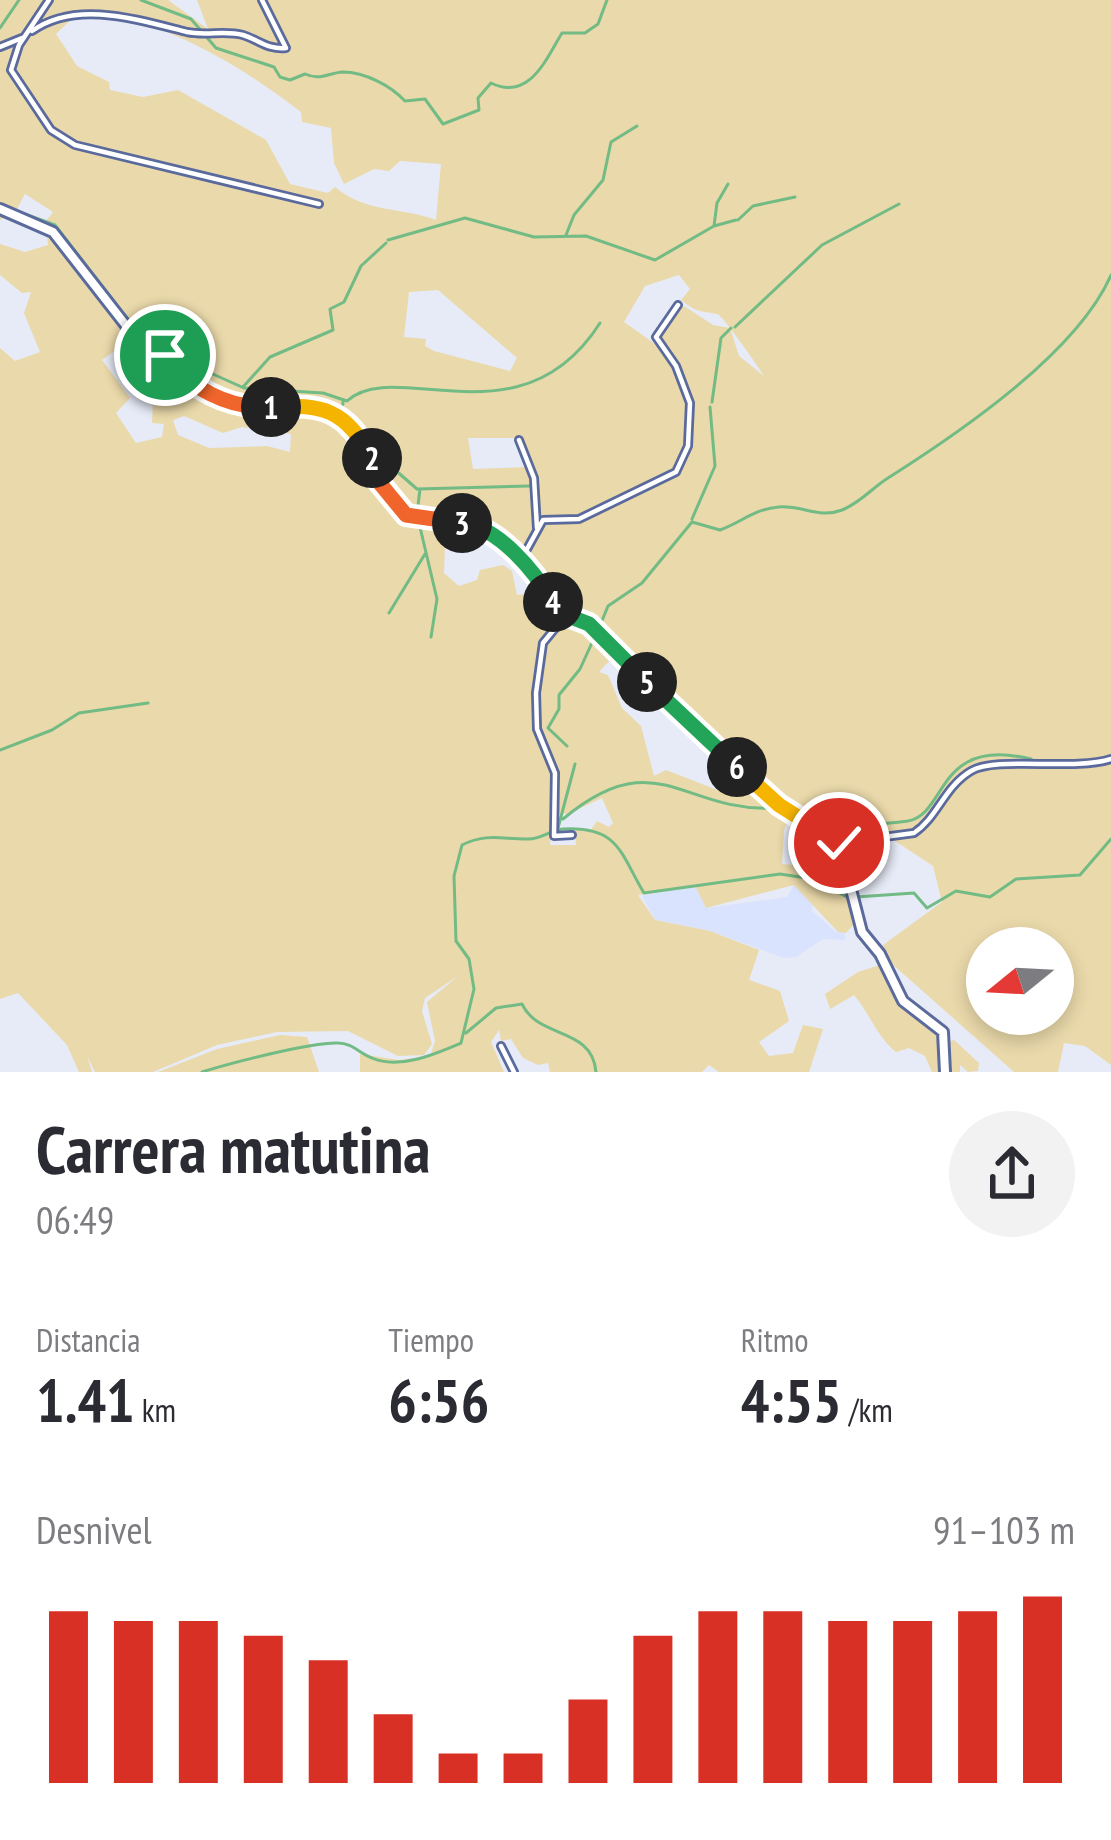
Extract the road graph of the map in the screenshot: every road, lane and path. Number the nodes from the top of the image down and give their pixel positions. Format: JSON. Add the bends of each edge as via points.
{"nodes":[{"id":1,"x":49,"y":0,"type":"edge"},
{"id":2,"x":262,"y":0,"type":"edge"},
{"id":3,"x":28,"y":34,"type":"junction"},
{"id":4,"x":0,"y":46,"type":"edge"},
{"id":5,"x":320,"y":204,"type":"dead end"},
{"id":6,"x":0,"y":209,"type":"edge"},
{"id":7,"x":678,"y":304,"type":"dead end"},
{"id":8,"x":518,"y":440,"type":"dead end"},
{"id":9,"x":537,"y":527,"type":"junction"},
{"id":10,"x":520,"y":561,"type":"junction"},
{"id":11,"x":566,"y":615,"type":"junction"},
{"id":12,"x":1111,"y":759,"type":"edge"},
{"id":13,"x":572,"y":835,"type":"dead end"},
{"id":14,"x":839,"y":843,"type":"junction"},
{"id":15,"x":501,"y":1046,"type":"dead end"},
{"id":16,"x":514,"y":1072,"type":"edge"},
{"id":17,"x":945,"y":1072,"type":"edge"}],
"edges":[{"from":1,"to":3,"type":"street"},
{"from":2,"to":3,"type":"street","via":[[286,48],[88,7],[50,13]]},
{"from":3,"to":4,"type":"street"},
{"from":3,"to":5,"type":"street","via":[[11,70],[60,136],[102,154]]},
{"from":6,"to":10,"type":"street","via":[[53,232],[128,328],[159,348],[190,386],[246,406],[332,412],[359,439],[406,515],[478,525]]},
{"from":7,"to":9,"type":"street","via":[[656,337],[690,404],[688,446],[676,472],[579,519],[550,517]]},
{"from":8,"to":9,"type":"street","via":[[533,478]]},
{"from":9,"to":10,"type":"street"},
{"from":10,"to":11,"type":"street"},
{"from":11,"to":13,"type":"street","via":[[543,643],[536,693],[537,729],[555,773],[553,831]]},
{"from":11,"to":14,"type":"street","via":[[589,624],[779,805]]},
{"from":12,"to":14,"type":"street","via":[[1085,768],[984,766],[950,787],[914,833]]},
{"from":14,"to":17,"type":"street","via":[[859,934],[880,954],[903,1001],[943,1032]]},
{"from":15,"to":16,"type":"street"}]}
